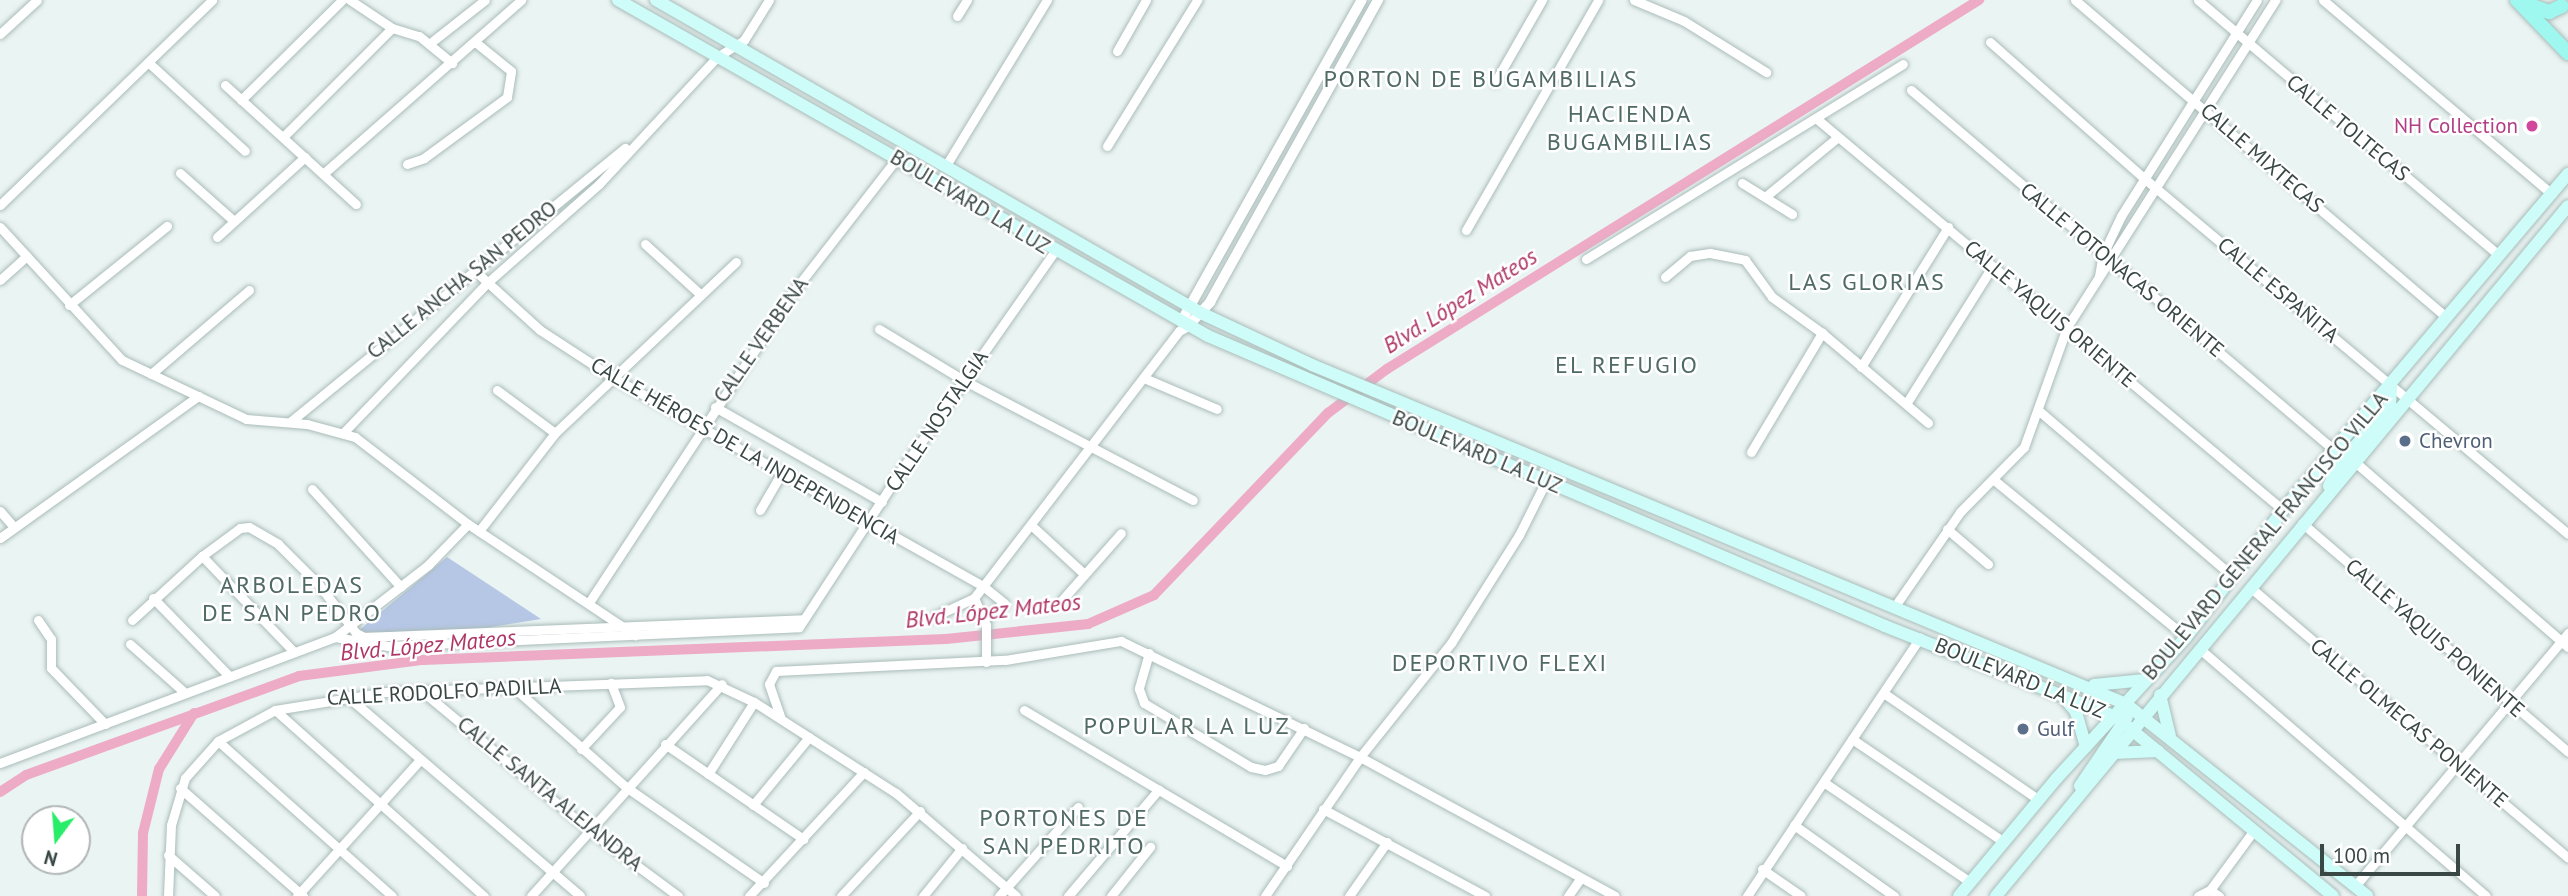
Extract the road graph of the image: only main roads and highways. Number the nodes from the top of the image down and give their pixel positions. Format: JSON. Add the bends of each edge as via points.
{"nodes":[{"id":1,"x":618,"y":0,"type":"edge"},
{"id":2,"x":656,"y":0,"type":"edge"},
{"id":3,"x":2517,"y":0,"type":"edge"},
{"id":4,"x":2562,"y":6,"type":"edge"},
{"id":5,"x":2568,"y":53,"type":"edge"},
{"id":6,"x":2568,"y":174,"type":"edge"},
{"id":7,"x":2568,"y":206,"type":"edge"},
{"id":8,"x":1312,"y":365,"type":"junction"},
{"id":9,"x":1303,"y":380,"type":"junction"},
{"id":10,"x":2391,"y":385,"type":"junction"},
{"id":11,"x":2325,"y":496,"type":"junction"},
{"id":12,"x":2167,"y":659,"type":"junction"},
{"id":13,"x":2146,"y":680,"type":"junction"},
{"id":14,"x":2081,"y":682,"type":"junction"},
{"id":15,"x":2160,"y":695,"type":"junction"},
{"id":16,"x":2064,"y":697,"type":"junction"},
{"id":17,"x":2127,"y":705,"type":"junction"},
{"id":18,"x":2144,"y":716,"type":"junction"},
{"id":19,"x":2122,"y":722,"type":"junction"},
{"id":20,"x":2172,"y":739,"type":"junction"},
{"id":21,"x":2086,"y":747,"type":"junction"},
{"id":22,"x":2160,"y":751,"type":"junction"},
{"id":23,"x":2113,"y":753,"type":"junction"},
{"id":24,"x":2076,"y":799,"type":"junction"},
{"id":25,"x":1959,"y":896,"type":"edge"},
{"id":26,"x":1996,"y":896,"type":"edge"},
{"id":27,"x":2333,"y":896,"type":"edge"},
{"id":28,"x":2367,"y":896,"type":"edge"}],
"edges":[{"from":1,"to":9,"type":"main road","name":"BOULEVARD LA LUZ","via":[[1182,326]]},
{"from":2,"to":8,"type":"main road","name":"BOULEVARD LA LUZ","via":[[1195,310]]},
{"from":3,"to":4,"type":"main road","via":[[2543,12]]},
{"from":3,"to":5,"type":"main road"},
{"from":6,"to":10,"type":"main road","name":"BOULEVARD GENERAL FRANCISCO VILLA"},
{"from":7,"to":11,"type":"main road","name":"BOULEVARD GENERAL FRANCISCO VILLA"},
{"from":8,"to":9,"type":"main road"},
{"from":8,"to":14,"type":"main road","name":"BOULEVARD LA LUZ"},
{"from":9,"to":16,"type":"main road","name":"BOULEVARD LA LUZ"},
{"from":10,"to":11,"type":"main road","via":[[2390,406],[2338,466]]},
{"from":10,"to":12,"type":"main road","name":"BOULEVARD GENERAL FRANCISCO VILLA","via":[[2283,510]]},
{"from":11,"to":15,"type":"main road","name":"BOULEVARD GENERAL FRANCISCO VILLA"},
{"from":12,"to":13,"type":"main road","name":"BOULEVARD GENERAL FRANCISCO VILLA"},
{"from":12,"to":17,"type":"main road"},
{"from":13,"to":14,"type":"main road","via":[[2110,686]]},
{"from":13,"to":17,"type":"main road","name":"BOULEVARD GENERAL FRANCISCO VILLA"},
{"from":14,"to":17,"type":"main road","name":"BOULEVARD LA LUZ"},
{"from":15,"to":18,"type":"main road","name":"BOULEVARD GENERAL FRANCISCO VILLA"},
{"from":15,"to":20,"type":"main road"},
{"from":16,"to":19,"type":"main road","name":"BOULEVARD LA LUZ"},
{"from":16,"to":21,"type":"main road","via":[[2076,712]]},
{"from":17,"to":18,"type":"main road","name":"BOULEVARD LA LUZ"},
{"from":17,"to":19,"type":"main road","name":"BOULEVARD GENERAL FRANCISCO VILLA"},
{"from":17,"to":19,"type":"main road"},
{"from":18,"to":19,"type":"main road","name":"BOULEVARD GENERAL FRANCISCO VILLA"},
{"from":18,"to":20,"type":"main road","name":"BOULEVARD LA LUZ"},
{"from":19,"to":21,"type":"main road","name":"BOULEVARD GENERAL FRANCISCO VILLA"},
{"from":19,"to":22,"type":"main road","name":"BOULEVARD LA LUZ"},
{"from":19,"to":23,"type":"main road","name":"BOULEVARD GENERAL FRANCISCO VILLA"},
{"from":19,"to":24,"type":"main road","via":[[2088,770]]},
{"from":20,"to":28,"type":"main road","name":"BOULEVARD LA LUZ"},
{"from":21,"to":25,"type":"main road","name":"BOULEVARD GENERAL FRANCISCO VILLA"},
{"from":22,"to":23,"type":"main road"},
{"from":22,"to":27,"type":"main road","name":"BOULEVARD LA LUZ"},
{"from":23,"to":24,"type":"main road","name":"BOULEVARD GENERAL FRANCISCO VILLA"},
{"from":24,"to":26,"type":"main road","name":"BOULEVARD GENERAL FRANCISCO VILLA"}]}
